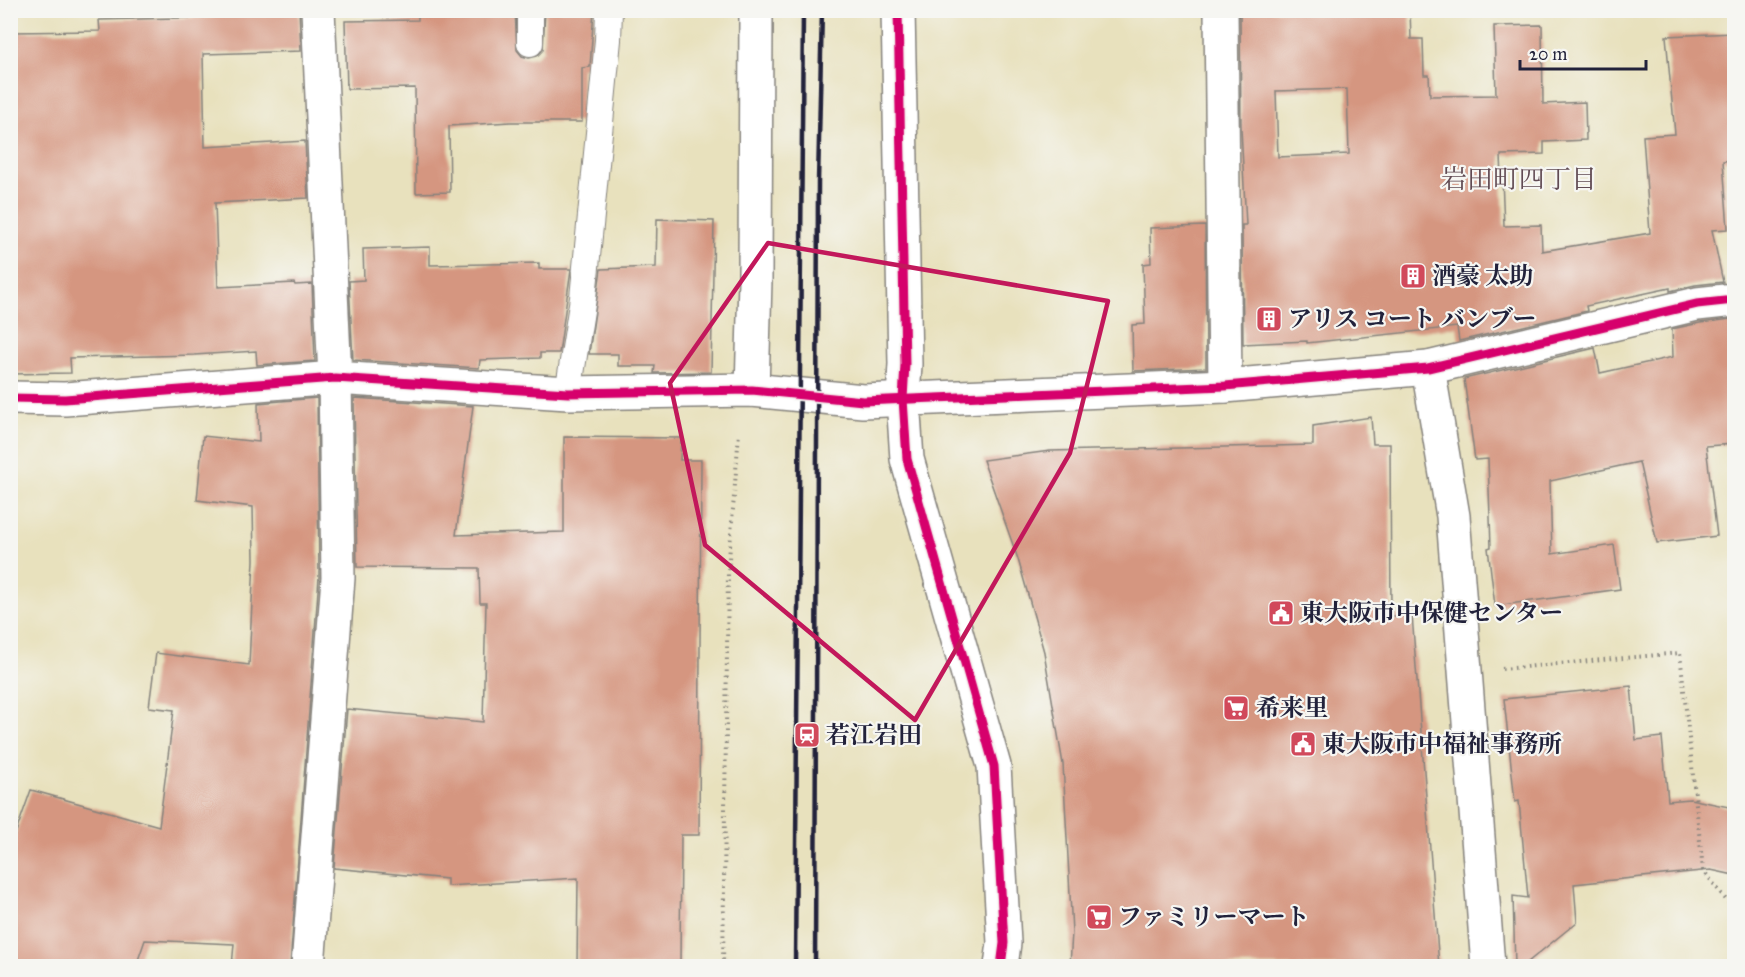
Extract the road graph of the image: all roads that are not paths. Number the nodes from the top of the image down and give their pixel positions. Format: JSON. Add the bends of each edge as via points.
{"nodes":[{"id":1,"x":318,"y":10,"type":"edge"},
{"id":2,"x":531,"y":10,"type":"edge"},
{"id":3,"x":609,"y":10,"type":"edge"},
{"id":4,"x":756,"y":10,"type":"edge"},
{"id":5,"x":898,"y":10,"type":"edge"},
{"id":6,"x":1221,"y":10,"type":"edge"},
{"id":7,"x":530,"y":43,"type":"dead end"},
{"id":8,"x":1734,"y":300,"type":"edge"},
{"id":9,"x":1428,"y":368,"type":"junction"},
{"id":10,"x":335,"y":378,"type":"junction"},
{"id":11,"x":1225,"y":386,"type":"junction"},
{"id":12,"x":752,"y":390,"type":"junction"},
{"id":13,"x":568,"y":393,"type":"junction"},
{"id":14,"x":10,"y":398,"type":"edge"},
{"id":15,"x":903,"y":399,"type":"junction"},
{"id":16,"x":308,"y":966,"type":"edge"},
{"id":17,"x":1001,"y":966,"type":"edge"},
{"id":18,"x":1488,"y":966,"type":"edge"}],
"edges":[{"from":1,"to":10,"type":"street"},
{"from":2,"to":7,"type":"lane"},
{"from":3,"to":13,"type":"lane","via":[[583,298]]},
{"from":4,"to":12,"type":"street"},
{"from":5,"to":15,"type":"street"},
{"from":6,"to":11,"type":"street"},
{"from":8,"to":9,"type":"street","via":[[1697,304]]},
{"from":9,"to":11,"type":"street"},
{"from":9,"to":18,"type":"street","via":[[1453,516]]},
{"from":10,"to":13,"type":"street"},
{"from":10,"to":14,"type":"street","via":[[65,399]]},
{"from":10,"to":16,"type":"street","via":[[338,578]]},
{"from":11,"to":15,"type":"street"},
{"from":12,"to":13,"type":"street"},
{"from":12,"to":15,"type":"street","via":[[863,401]]},
{"from":15,"to":17,"type":"street","via":[[907,459],[994,766],[1004,943]]}]}
